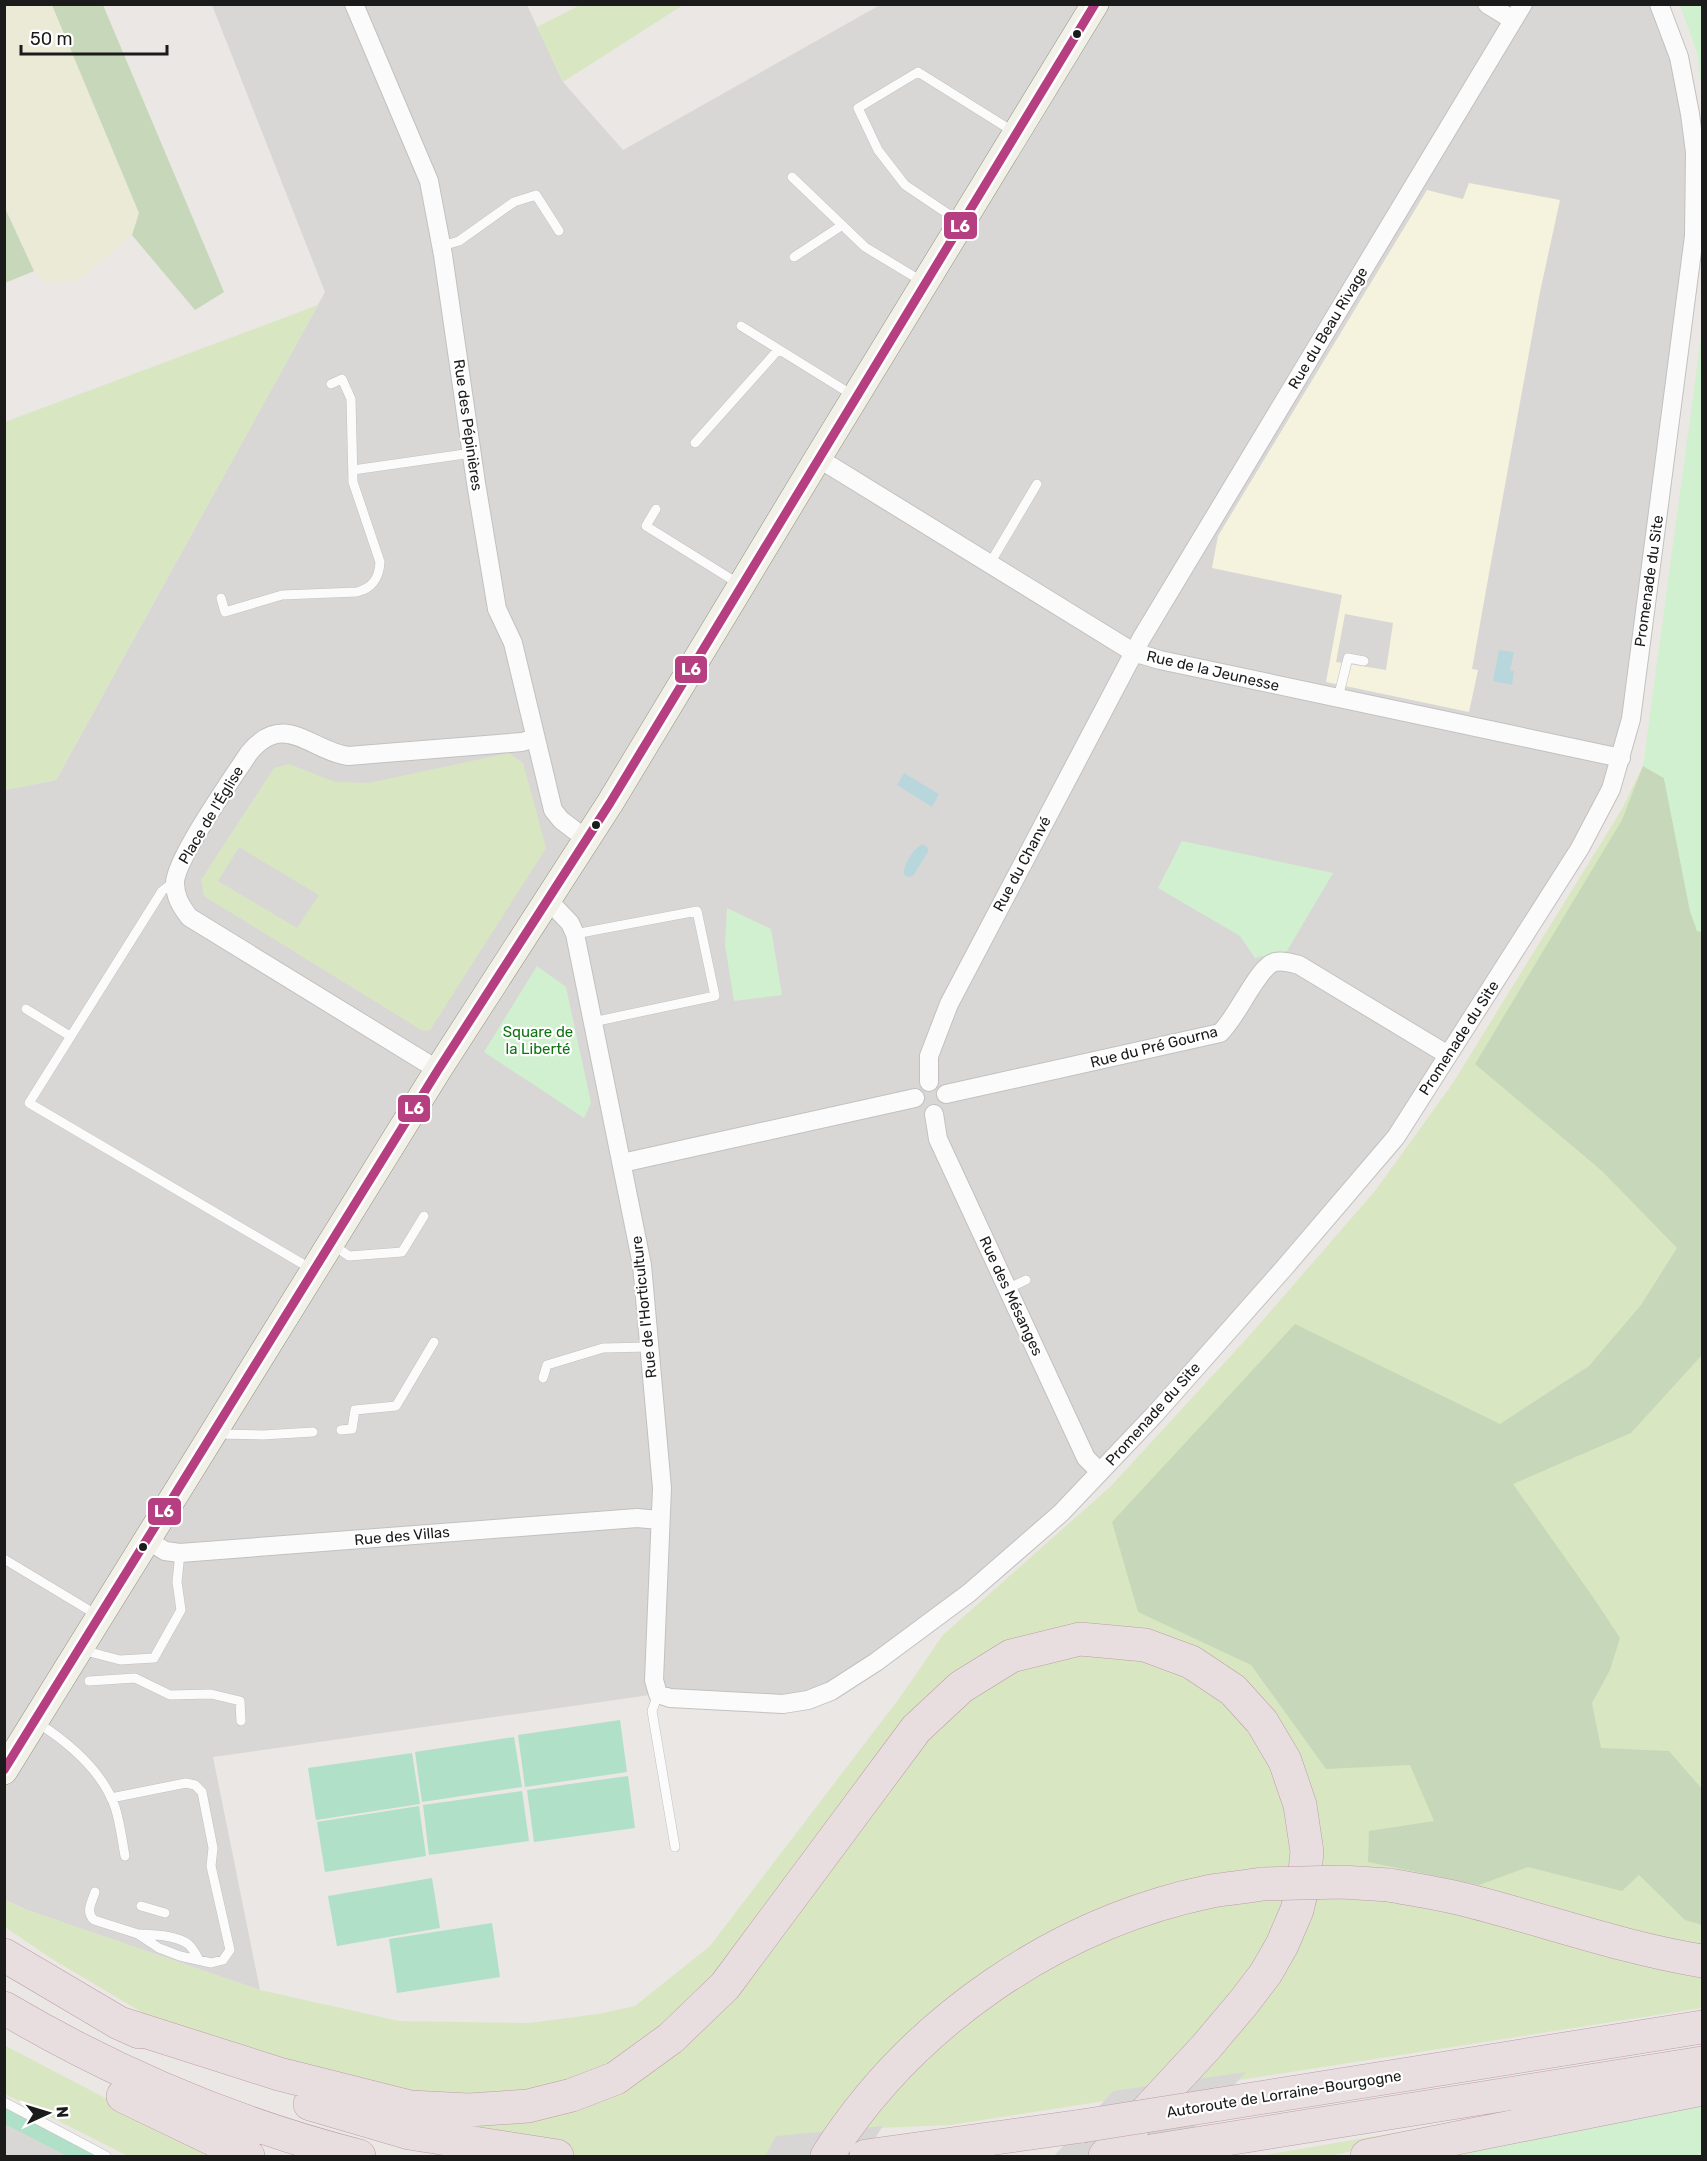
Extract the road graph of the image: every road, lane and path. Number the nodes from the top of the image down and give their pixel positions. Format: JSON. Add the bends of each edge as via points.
{"nodes":[{"id":1,"x":354,"y":4,"type":"edge"},
{"id":2,"x":1095,"y":4,"type":"edge"},
{"id":3,"x":1487,"y":4,"type":"edge"},
{"id":4,"x":1523,"y":4,"type":"edge"},
{"id":5,"x":1659,"y":4,"type":"edge"},
{"id":6,"x":1513,"y":20,"type":"junction"},
{"id":7,"x":1016,"y":134,"type":"junction"},
{"id":8,"x":792,"y":177,"type":"dead end"},
{"id":9,"x":962,"y":223,"type":"junction"},
{"id":10,"x":841,"y":226,"type":"junction"},
{"id":11,"x":559,"y":231,"type":"dead end"},
{"id":12,"x":442,"y":246,"type":"junction"},
{"id":13,"x":794,"y":257,"type":"dead end"},
{"id":14,"x":925,"y":283,"type":"junction"},
{"id":15,"x":741,"y":326,"type":"dead end"},
{"id":16,"x":778,"y":350,"type":"junction"},
{"id":17,"x":331,"y":384,"type":"dead end"},
{"id":18,"x":856,"y":397,"type":"junction"},
{"id":19,"x":695,"y":443,"type":"dead end"},
{"id":20,"x":472,"y":453,"type":"junction"},
{"id":21,"x":818,"y":458,"type":"junction"},
{"id":22,"x":353,"y":470,"type":"junction"},
{"id":23,"x":1037,"y":484,"type":"dead end"},
{"id":24,"x":656,"y":508,"type":"dead end"},
{"id":25,"x":989,"y":564,"type":"junction"},
{"id":26,"x":741,"y":585,"type":"junction"},
{"id":27,"x":221,"y":598,"type":"dead end"},
{"id":28,"x":1133,"y":652,"type":"junction"},
{"id":29,"x":1364,"y":661,"type":"dead end"},
{"id":30,"x":1338,"y":698,"type":"junction"},
{"id":31,"x":535,"y":738,"type":"junction"},
{"id":32,"x":1621,"y":758,"type":"junction"},
{"id":33,"x":586,"y":839,"type":"junction"},
{"id":34,"x":175,"y":881,"type":"junction"},
{"id":35,"x":548,"y":900,"type":"junction"},
{"id":36,"x":575,"y":934,"type":"junction"},
{"id":37,"x":26,"y":1009,"type":"dead end"},
{"id":38,"x":593,"y":1022,"type":"junction"},
{"id":39,"x":70,"y":1036,"type":"junction"},
{"id":40,"x":1448,"y":1055,"type":"junction"},
{"id":41,"x":438,"y":1070,"type":"junction"},
{"id":42,"x":928,"y":1082,"type":"junction"},
{"id":43,"x":946,"y":1094,"type":"junction"},
{"id":44,"x":915,"y":1098,"type":"junction"},
{"id":45,"x":934,"y":1114,"type":"junction"},
{"id":46,"x":622,"y":1162,"type":"junction"},
{"id":47,"x":424,"y":1216,"type":"dead end"},
{"id":48,"x":331,"y":1244,"type":"junction"},
{"id":49,"x":315,"y":1271,"type":"junction"},
{"id":50,"x":1026,"y":1280,"type":"dead end"},
{"id":51,"x":1007,"y":1288,"type":"junction"},
{"id":52,"x":434,"y":1342,"type":"dead end"},
{"id":53,"x":649,"y":1347,"type":"junction"},
{"id":54,"x":543,"y":1378,"type":"dead end"},
{"id":55,"x":341,"y":1430,"type":"dead end"},
{"id":56,"x":313,"y":1432,"type":"dead end"},
{"id":57,"x":213,"y":1434,"type":"junction"},
{"id":58,"x":1100,"y":1472,"type":"junction"},
{"id":59,"x":660,"y":1520,"type":"junction"},
{"id":60,"x":148,"y":1540,"type":"junction"},
{"id":61,"x":180,"y":1553,"type":"junction"},
{"id":62,"x":4,"y":1559,"type":"edge"},
{"id":63,"x":100,"y":1616,"type":"junction"},
{"id":64,"x":79,"y":1650,"type":"junction"},
{"id":65,"x":89,"y":1681,"type":"dead end"},
{"id":66,"x":658,"y":1694,"type":"junction"},
{"id":67,"x":241,"y":1721,"type":"dead end"},
{"id":68,"x":36,"y":1722,"type":"junction"},
{"id":69,"x":4,"y":1771,"type":"edge"},
{"id":70,"x":111,"y":1798,"type":"junction"},
{"id":71,"x":675,"y":1846,"type":"dead end"},
{"id":72,"x":125,"y":1856,"type":"dead end"},
{"id":73,"x":95,"y":1892,"type":"dead end"},
{"id":74,"x":141,"y":1906,"type":"dead end"},
{"id":75,"x":165,"y":1913,"type":"dead end"},
{"id":76,"x":138,"y":1934,"type":"junction"},
{"id":77,"x":4,"y":1955,"type":"edge"},
{"id":78,"x":199,"y":1960,"type":"junction"},
{"id":79,"x":1702,"y":1960,"type":"edge"},
{"id":80,"x":4,"y":2008,"type":"edge"},
{"id":81,"x":119,"y":2023,"type":"junction"},
{"id":82,"x":1702,"y":2027,"type":"edge"},
{"id":83,"x":4,"y":2028,"type":"edge"},
{"id":84,"x":1702,"y":2062,"type":"edge"},
{"id":85,"x":1702,"y":2089,"type":"edge"},
{"id":86,"x":4,"y":2102,"type":"edge"},
{"id":87,"x":106,"y":2157,"type":"edge"},
{"id":88,"x":248,"y":2157,"type":"edge"},
{"id":89,"x":359,"y":2157,"type":"edge"},
{"id":90,"x":557,"y":2157,"type":"edge"},
{"id":91,"x":827,"y":2157,"type":"edge"},
{"id":92,"x":866,"y":2157,"type":"edge"},
{"id":93,"x":1106,"y":2157,"type":"edge"},
{"id":94,"x":1120,"y":2157,"type":"edge"},
{"id":95,"x":1366,"y":2157,"type":"edge"}],
"edges":[{"from":1,"to":12,"type":"street","name":"Rue des Pépinières","via":[[429,181]]},
{"from":2,"to":7,"type":"main road"},
{"from":3,"to":6,"type":"street"},
{"from":4,"to":6,"type":"street","name":"Rue du Beau Rivage"},
{"from":5,"to":32,"type":"street","name":"Promenade du Site","via":[[1679,57],[1690,114],[1695,152],[1694,236],[1631,719]]},
{"from":6,"to":28,"type":"street","name":"Rue du Beau Rivage"},
{"from":7,"to":9,"type":"main road"},
{"from":7,"to":9,"type":"lane","via":[[918,72],[858,108],[878,150],[905,184]]},
{"from":8,"to":10,"type":"lane"},
{"from":9,"to":14,"type":"main road"},
{"from":10,"to":13,"type":"lane"},
{"from":10,"to":14,"type":"lane","via":[[865,247]]},
{"from":11,"to":12,"type":"lane","via":[[536,195],[514,202],[459,241]]},
{"from":12,"to":20,"type":"street","name":"Rue des Pépinières"},
{"from":14,"to":18,"type":"main road"},
{"from":15,"to":16,"type":"lane"},
{"from":16,"to":18,"type":"lane"},
{"from":16,"to":19,"type":"lane"},
{"from":17,"to":22,"type":"lane","via":[[342,379],[351,399]]},
{"from":18,"to":21,"type":"main road"},
{"from":20,"to":22,"type":"lane"},
{"from":20,"to":31,"type":"street","name":"Rue des Pépinières","via":[[497,609],[513,643]]},
{"from":21,"to":25,"type":"street","name":"Rue de la Jeunesse"},
{"from":21,"to":26,"type":"main road"},
{"from":22,"to":27,"type":"lane","via":[[353,482],[380,562],[374,583],[357,592],[282,595],[225,612]]},
{"from":23,"to":25,"type":"lane"},
{"from":24,"to":26,"type":"lane","via":[[646,526]]},
{"from":25,"to":28,"type":"street","name":"Rue de la Jeunesse"},
{"from":26,"to":33,"type":"main road"},
{"from":28,"to":30,"type":"street","name":"Rue de la Jeunesse"},
{"from":28,"to":42,"type":"street","name":"Rue du Chanvé","via":[[949,1004],[929,1056]]},
{"from":29,"to":30,"type":"lane","via":[[1348,658]]},
{"from":30,"to":32,"type":"street","name":"Rue de la Jeunesse"},
{"from":31,"to":33,"type":"street","name":"Rue des Pépinières","via":[[554,810]]},
{"from":31,"to":34,"type":"street","name":"Place de l'Église","via":[[348,756],[296,735],[270,736],[256,743],[249,753],[183,858]]},
{"from":32,"to":40,"type":"street","name":"Promenade du Site","via":[[1611,789],[1580,848]]},
{"from":33,"to":35,"type":"main road"},
{"from":34,"to":39,"type":"lane","via":[[162,891]]},
{"from":34,"to":41,"type":"street","name":"Place de l'Église","via":[[177,900],[189,917]]},
{"from":35,"to":36,"type":"street","name":"Rue de l'Horticulture"},
{"from":35,"to":41,"type":"main road"},
{"from":36,"to":38,"type":"street","name":"Rue de l'Horticulture"},
{"from":36,"to":38,"type":"lane","via":[[697,911],[715,996]]},
{"from":37,"to":39,"type":"lane"},
{"from":38,"to":46,"type":"street","name":"Rue de l'Horticulture"},
{"from":39,"to":49,"type":"lane","via":[[29,1103]]},
{"from":40,"to":43,"type":"street","name":"Rue du Pré Gourna","via":[[1299,965],[1275,962],[1265,967],[1230,1025],[1220,1033]]},
{"from":40,"to":58,"type":"street","name":"Promenade du Site","via":[[1395,1137],[1285,1267]]},
{"from":41,"to":48,"type":"main road"},
{"from":42,"to":43,"type":"street","via":[[938,1083]]},
{"from":42,"to":44,"type":"street","via":[[920,1086]]},
{"from":43,"to":45,"type":"street","via":[[946,1104]]},
{"from":44,"to":45,"type":"street","via":[[921,1111]]},
{"from":44,"to":46,"type":"street"},
{"from":45,"to":51,"type":"street","name":"Rue des Mésanges","via":[[938,1139]]},
{"from":46,"to":53,"type":"street","name":"Rue de l'Horticulture","via":[[642,1265]]},
{"from":47,"to":48,"type":"lane","via":[[402,1252],[349,1256]]},
{"from":48,"to":49,"type":"main road"},
{"from":49,"to":57,"type":"main road"},
{"from":50,"to":51,"type":"lane"},
{"from":51,"to":58,"type":"street","name":"Rue des Mésanges","via":[[1086,1458]]},
{"from":52,"to":55,"type":"lane","via":[[396,1406],[355,1410],[352,1429]]},
{"from":53,"to":54,"type":"lane","via":[[588,1351],[547,1365]]},
{"from":53,"to":59,"type":"street","name":"Rue de l'Horticulture","via":[[662,1488]]},
{"from":56,"to":57,"type":"lane"},
{"from":57,"to":60,"type":"main road"},
{"from":58,"to":66,"type":"street","name":"Promenade du Site","via":[[1061,1513],[969,1593],[831,1691],[808,1701],[783,1704],[670,1698]]},
{"from":59,"to":61,"type":"street","name":"Rue des Villas","via":[[638,1518]]},
{"from":59,"to":66,"type":"street","name":"Rue de l'Horticulture","via":[[654,1680]]},
{"from":60,"to":61,"type":"street","name":"Rue des Villas","via":[[165,1551]]},
{"from":60,"to":63,"type":"main road"},
{"from":61,"to":64,"type":"lane","via":[[177,1582],[181,1610],[154,1658],[120,1660]]},
{"from":62,"to":63,"type":"lane"},
{"from":63,"to":64,"type":"main road"},
{"from":64,"to":68,"type":"main road"},
{"from":65,"to":67,"type":"lane","via":[[135,1678],[170,1695],[211,1694],[240,1701]]},
{"from":66,"to":71,"type":"lane","via":[[652,1711]]},
{"from":68,"to":69,"type":"main road"},
{"from":68,"to":70,"type":"lane","via":[[73,1749]]},
{"from":70,"to":72,"type":"lane"},
{"from":70,"to":78,"type":"lane","via":[[186,1783],[202,1792],[213,1848],[211,1866],[230,1950],[223,1960]]},
{"from":73,"to":76,"type":"lane","via":[[90,1917]]},
{"from":74,"to":75,"type":"lane"},
{"from":76,"to":78,"type":"lane","via":[[159,1948]]},
{"from":76,"to":78,"type":"lane","via":[[164,1935],[183,1942]]},
{"from":77,"to":81,"type":"highway"},
{"from":79,"to":91,"type":"highway","bridge":true,"via":[[1607,1940],[1468,1900],[1389,1885],[1262,1884],[1212,1892],[1116,1920],[1054,1948],[995,1982],[891,2072]]},
{"from":80,"to":89,"type":"highway","via":[[164,2091],[236,2120]]},
{"from":81,"to":90,"type":"highway","via":[[275,2093],[409,2133]]},
{"from":81,"to":93,"type":"highway","via":[[279,2074],[410,2107],[469,2110],[528,2106],[616,2078],[671,2038],[724,1986],[916,1729],[961,1687],[1011,1656],[1080,1639],[1145,1645],[1191,1662],[1208,1673],[1233,1690],[1262,1722],[1285,1761],[1300,1805],[1307,1852],[1297,1910],[1266,1973],[1206,2047]]},
{"from":82,"to":92,"type":"highway","name":"Autoroute de Lorraine-Bourgogne","bridge":true},
{"from":83,"to":88,"type":"highway","via":[[87,2078]]},
{"from":84,"to":94,"type":"highway"},
{"from":85,"to":95,"type":"highway"},
{"from":86,"to":87,"type":"lane"}]}
